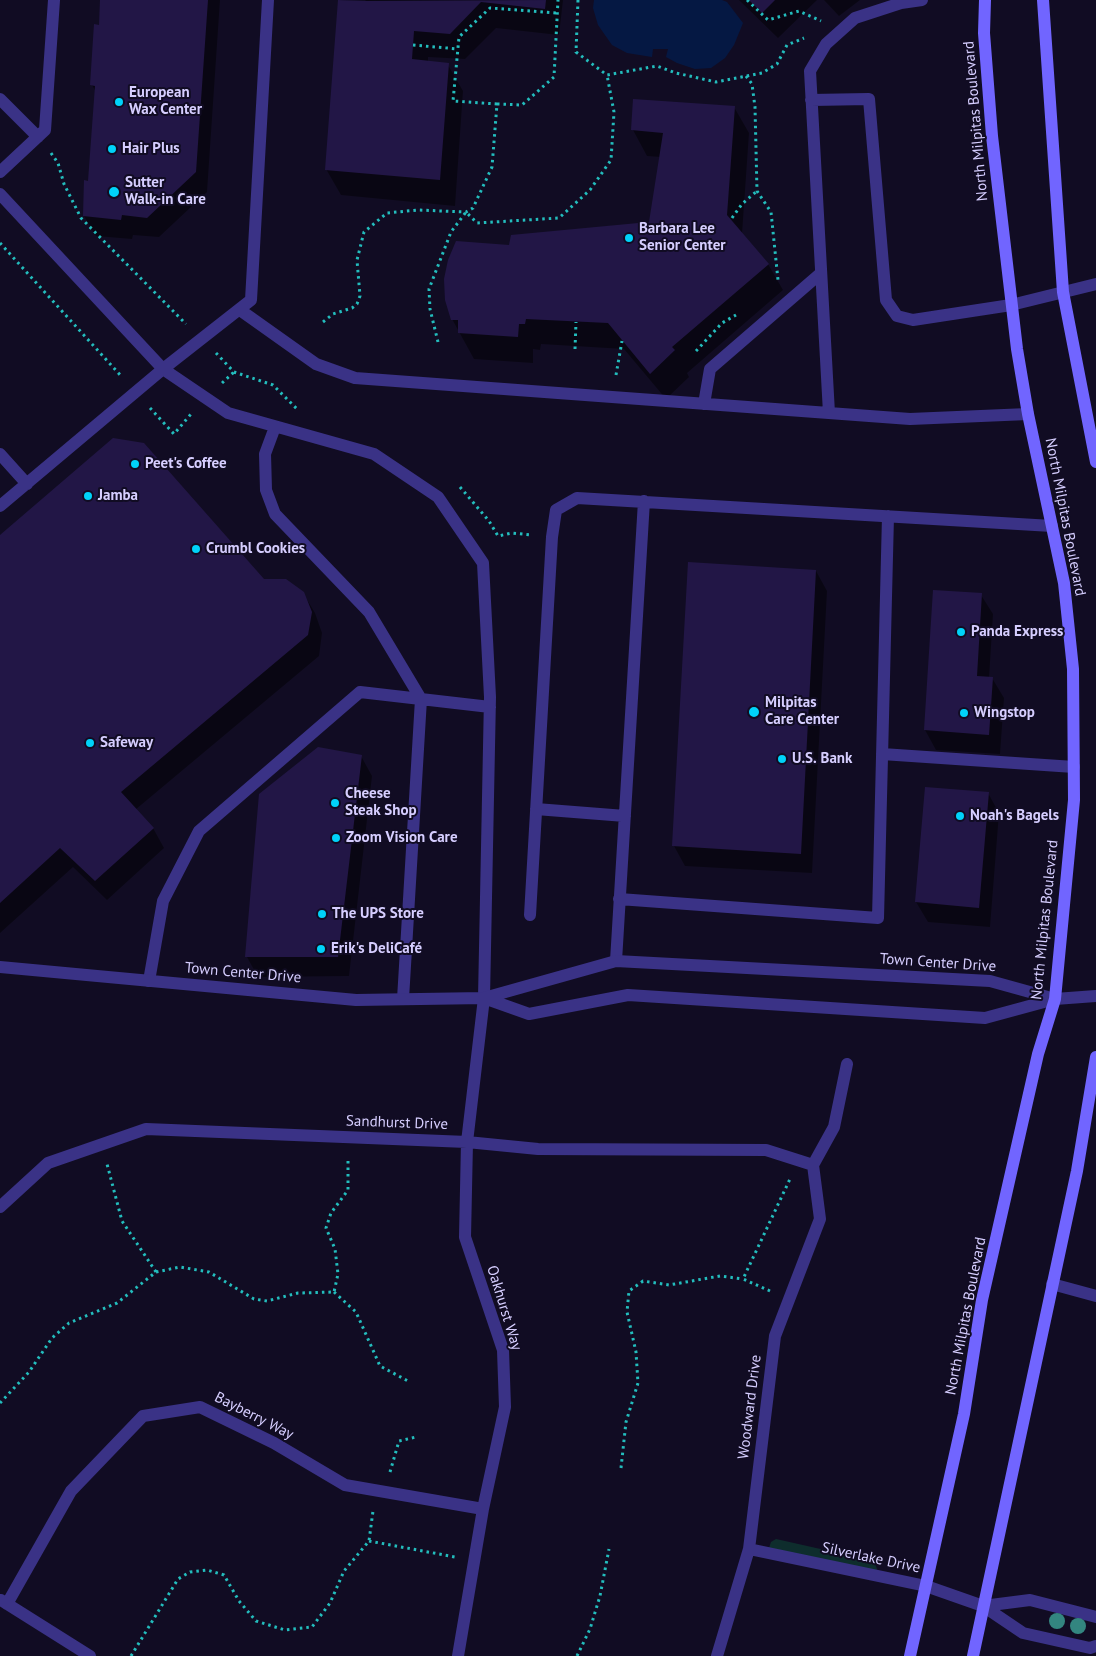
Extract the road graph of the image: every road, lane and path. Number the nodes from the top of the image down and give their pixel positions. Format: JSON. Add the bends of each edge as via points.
{"nodes":[{"id":1,"x":54,"y":0,"type":"edge"},
{"id":2,"x":268,"y":0,"type":"edge"},
{"id":3,"x":558,"y":0,"type":"edge"},
{"id":4,"x":578,"y":0,"type":"edge"},
{"id":5,"x":747,"y":0,"type":"edge"},
{"id":6,"x":922,"y":0,"type":"edge"},
{"id":7,"x":984,"y":0,"type":"edge"},
{"id":8,"x":1043,"y":0,"type":"edge"},
{"id":9,"x":557,"y":13,"type":"junction"},
{"id":10,"x":819,"y":29,"type":"dead end"},
{"id":11,"x":813,"y":35,"type":"dead end"},
{"id":12,"x":413,"y":45,"type":"dead end"},
{"id":13,"x":458,"y":49,"type":"junction"},
{"id":14,"x":607,"y":75,"type":"junction"},
{"id":15,"x":746,"y":76,"type":"junction"},
{"id":16,"x":0,"y":99,"type":"edge"},
{"id":17,"x":811,"y":100,"type":"junction"},
{"id":18,"x":498,"y":104,"type":"junction"},
{"id":19,"x":38,"y":137,"type":"junction"},
{"id":20,"x":0,"y":172,"type":"edge"},
{"id":21,"x":757,"y":191,"type":"junction"},
{"id":22,"x":0,"y":194,"type":"edge"},
{"id":23,"x":466,"y":212,"type":"junction"},
{"id":24,"x":732,"y":218,"type":"dead end"},
{"id":25,"x":0,"y":243,"type":"edge"},
{"id":26,"x":821,"y":273,"type":"junction"},
{"id":27,"x":1096,"y":284,"type":"edge"},
{"id":28,"x":776,"y":285,"type":"dead end"},
{"id":29,"x":1062,"y":292,"type":"junction"},
{"id":30,"x":1011,"y":305,"type":"junction"},
{"id":31,"x":240,"y":310,"type":"junction"},
{"id":32,"x":742,"y":312,"type":"dead end"},
{"id":33,"x":323,"y":322,"type":"dead end"},
{"id":34,"x":576,"y":322,"type":"dead end"},
{"id":35,"x":202,"y":339,"type":"junction"},
{"id":36,"x":622,"y":341,"type":"dead end"},
{"id":37,"x":438,"y":342,"type":"dead end"},
{"id":38,"x":575,"y":349,"type":"dead end"},
{"id":39,"x":695,"y":354,"type":"dead end"},
{"id":40,"x":163,"y":369,"type":"junction"},
{"id":41,"x":234,"y":372,"type":"junction"},
{"id":42,"x":616,"y":376,"type":"dead end"},
{"id":43,"x":136,"y":394,"type":"junction"},
{"id":44,"x":205,"y":398,"type":"junction"},
{"id":45,"x":704,"y":404,"type":"junction"},
{"id":46,"x":300,"y":411,"type":"dead end"},
{"id":47,"x":829,"y":413,"type":"junction"},
{"id":48,"x":1028,"y":414,"type":"junction"},
{"id":49,"x":275,"y":427,"type":"junction"},
{"id":50,"x":0,"y":454,"type":"edge"},
{"id":51,"x":1096,"y":462,"type":"edge"},
{"id":52,"x":27,"y":484,"type":"junction"},
{"id":53,"x":458,"y":484,"type":"dead end"},
{"id":54,"x":644,"y":502,"type":"junction"},
{"id":55,"x":0,"y":506,"type":"edge"},
{"id":56,"x":888,"y":516,"type":"junction"},
{"id":57,"x":1052,"y":526,"type":"junction"},
{"id":58,"x":552,"y":537,"type":"junction"},
{"id":59,"x":421,"y":699,"type":"junction"},
{"id":60,"x":490,"y":707,"type":"junction"},
{"id":61,"x":882,"y":754,"type":"junction"},
{"id":62,"x":1074,"y":767,"type":"junction"},
{"id":63,"x":536,"y":810,"type":"junction"},
{"id":64,"x":625,"y":816,"type":"junction"},
{"id":65,"x":619,"y":899,"type":"junction"},
{"id":66,"x":530,"y":916,"type":"dead end"},
{"id":67,"x":616,"y":961,"type":"junction"},
{"id":68,"x":0,"y":967,"type":"edge"},
{"id":69,"x":149,"y":981,"type":"junction"},
{"id":70,"x":1096,"y":996,"type":"edge"},
{"id":71,"x":484,"y":998,"type":"junction"},
{"id":72,"x":403,"y":999,"type":"junction"},
{"id":73,"x":1055,"y":999,"type":"junction"},
{"id":74,"x":1096,"y":1057,"type":"edge"},
{"id":75,"x":847,"y":1064,"type":"dead end"},
{"id":76,"x":348,"y":1137,"type":"junction"},
{"id":77,"x":467,"y":1142,"type":"junction"},
{"id":78,"x":104,"y":1144,"type":"junction"},
{"id":79,"x":799,"y":1160,"type":"junction"},
{"id":80,"x":814,"y":1165,"type":"junction"},
{"id":81,"x":0,"y":1207,"type":"edge"},
{"id":82,"x":156,"y":1272,"type":"junction"},
{"id":83,"x":743,"y":1279,"type":"junction"},
{"id":84,"x":1052,"y":1284,"type":"junction"},
{"id":85,"x":334,"y":1292,"type":"junction"},
{"id":86,"x":1096,"y":1296,"type":"edge"},
{"id":87,"x":789,"y":1300,"type":"junction"},
{"id":88,"x":408,"y":1381,"type":"dead end"},
{"id":89,"x":0,"y":1403,"type":"edge"},
{"id":90,"x":416,"y":1437,"type":"dead end"},
{"id":91,"x":621,"y":1468,"type":"dead end"},
{"id":92,"x":380,"y":1492,"type":"junction"},
{"id":93,"x":483,"y":1509,"type":"junction"},
{"id":94,"x":370,"y":1541,"type":"junction"},
{"id":95,"x":749,"y":1548,"type":"junction"},
{"id":96,"x":609,"y":1549,"type":"dead end"},
{"id":97,"x":474,"y":1560,"type":"junction"},
{"id":98,"x":926,"y":1586,"type":"junction"},
{"id":99,"x":4,"y":1602,"type":"edge"},
{"id":100,"x":983,"y":1606,"type":"junction"},
{"id":101,"x":1096,"y":1617,"type":"edge"},
{"id":102,"x":1096,"y":1646,"type":"edge"},
{"id":103,"x":90,"y":1656,"type":"edge"},
{"id":104,"x":132,"y":1656,"type":"edge"},
{"id":105,"x":458,"y":1656,"type":"edge"},
{"id":106,"x":578,"y":1656,"type":"edge"},
{"id":107,"x":718,"y":1656,"type":"edge"},
{"id":108,"x":910,"y":1656,"type":"edge"},
{"id":109,"x":973,"y":1656,"type":"edge"}],
"edges":[{"from":1,"to":19,"type":"street","via":[[45,130]]},
{"from":2,"to":31,"type":"street","via":[[251,300]]},
{"from":3,"to":9,"type":"path"},
{"from":4,"to":14,"type":"path","via":[[576,52]]},
{"from":5,"to":10,"type":"path","via":[[768,20],[799,11],[826,23]]},
{"from":6,"to":17,"type":"street","via":[[901,2],[854,18],[826,44],[810,71]]},
{"from":7,"to":30,"type":"main road","name":"North Milpitas Boulevard","via":[[992,136]]},
{"from":8,"to":29,"type":"main road"},
{"from":9,"to":13,"type":"path","via":[[490,8],[459,37]]},
{"from":9,"to":18,"type":"path","via":[[554,77],[522,105]]},
{"from":11,"to":15,"type":"path","via":[[787,45],[777,64],[762,73]]},
{"from":12,"to":13,"type":"path"},
{"from":13,"to":18,"type":"path","via":[[453,101]]},
{"from":14,"to":15,"type":"path","via":[[657,66],[716,82]]},
{"from":14,"to":23,"type":"path","via":[[614,112],[611,160],[590,190],[559,218],[477,223]]},
{"from":15,"to":21,"type":"path","via":[[752,84],[755,107]]},
{"from":16,"to":19,"type":"street"},
{"from":17,"to":26,"type":"street"},
{"from":17,"to":30,"type":"street","via":[[869,99],[886,300],[897,316],[913,320]]},
{"from":18,"to":23,"type":"path","via":[[492,167],[473,208]]},
{"from":19,"to":20,"type":"street"},
{"from":19,"to":35,"type":"path","via":[[58,163],[64,184],[81,218]]},
{"from":21,"to":24,"type":"path"},
{"from":21,"to":28,"type":"path","via":[[771,212],[779,280]]},
{"from":22,"to":40,"type":"street","name":"Oakhurst Way"},
{"from":23,"to":33,"type":"path","via":[[418,210],[387,213],[364,232],[358,260],[360,296],[357,304]]},
{"from":23,"to":37,"type":"path","via":[[451,232],[430,289],[430,309]]},
{"from":25,"to":43,"type":"path"},
{"from":26,"to":45,"type":"street","via":[[710,370]]},
{"from":26,"to":47,"type":"street"},
{"from":27,"to":29,"type":"street"},
{"from":29,"to":30,"type":"street"},
{"from":29,"to":51,"type":"main road"},
{"from":30,"to":48,"type":"main road","name":"North Milpitas Boulevard"},
{"from":31,"to":35,"type":"street"},
{"from":31,"to":45,"type":"street","via":[[316,364],[355,378]]},
{"from":32,"to":39,"type":"path","via":[[722,323]]},
{"from":34,"to":38,"type":"path"},
{"from":35,"to":40,"type":"street"},
{"from":35,"to":41,"type":"path"},
{"from":36,"to":42,"type":"path"},
{"from":40,"to":43,"type":"street"},
{"from":40,"to":44,"type":"street","name":"Oakhurst Way"},
{"from":41,"to":44,"type":"path"},
{"from":41,"to":46,"type":"path","via":[[273,385]]},
{"from":43,"to":44,"type":"path","via":[[174,434]]},
{"from":43,"to":52,"type":"street"},
{"from":44,"to":49,"type":"street","name":"Oakhurst Way","via":[[228,414]]},
{"from":45,"to":47,"type":"street"},
{"from":47,"to":48,"type":"street","via":[[910,419]]},
{"from":48,"to":57,"type":"main road","name":"North Milpitas Boulevard"},
{"from":49,"to":59,"type":"street","via":[[265,454],[266,490],[275,514],[369,612]]},
{"from":49,"to":60,"type":"street","name":"Oakhurst Way","via":[[374,454],[438,497],[483,563]]},
{"from":50,"to":52,"type":"street"},
{"from":52,"to":55,"type":"street"},
{"from":53,"to":58,"type":"path","via":[[490,521],[498,536],[512,533]]},
{"from":54,"to":56,"type":"street"},
{"from":54,"to":58,"type":"street","via":[[577,498],[556,510]]},
{"from":54,"to":64,"type":"street"},
{"from":56,"to":57,"type":"street"},
{"from":56,"to":61,"type":"street"},
{"from":57,"to":62,"type":"main road","name":"North Milpitas Boulevard","via":[[1064,583],[1073,670]]},
{"from":58,"to":63,"type":"street"},
{"from":59,"to":60,"type":"street"},
{"from":59,"to":69,"type":"street","via":[[360,692],[199,831],[163,901]]},
{"from":59,"to":72,"type":"street"},
{"from":60,"to":71,"type":"street","name":"Oakhurst Way"},
{"from":61,"to":62,"type":"street"},
{"from":61,"to":65,"type":"street","via":[[878,918]]},
{"from":62,"to":73,"type":"main road","name":"North Milpitas Boulevard","via":[[1074,800]]},
{"from":63,"to":64,"type":"street"},
{"from":63,"to":66,"type":"street"},
{"from":64,"to":65,"type":"street"},
{"from":65,"to":67,"type":"street"},
{"from":67,"to":71,"type":"street","name":"Town Center Drive"},
{"from":67,"to":73,"type":"street","name":"Town Center Drive","via":[[990,981]]},
{"from":68,"to":69,"type":"street","name":"Town Center Drive"},
{"from":69,"to":72,"type":"street","name":"Town Center Drive","via":[[356,1000]]},
{"from":70,"to":73,"type":"street"},
{"from":71,"to":72,"type":"street","name":"Town Center Drive"},
{"from":71,"to":73,"type":"street","name":"Town Center Drive","via":[[528,1014],[628,995],[985,1018]]},
{"from":71,"to":77,"type":"street","name":"Oakhurst Way"},
{"from":73,"to":98,"type":"main road","name":"North Milpitas Boulevard","via":[[1038,1054],[982,1300],[964,1414]]},
{"from":74,"to":84,"type":"main road","via":[[1077,1172]]},
{"from":75,"to":80,"type":"street","via":[[834,1127]]},
{"from":76,"to":77,"type":"street","name":"Sandhurst Drive"},
{"from":76,"to":78,"type":"street","name":"Sandhurst Drive","via":[[146,1129]]},
{"from":76,"to":85,"type":"path","via":[[348,1190],[331,1213],[326,1228],[335,1249],[338,1274]]},
{"from":77,"to":79,"type":"street","name":"Sandhurst Drive","via":[[538,1149],[766,1150]]},
{"from":77,"to":93,"type":"street","name":"Oakhurst Way","via":[[465,1238],[502,1350],[506,1407]]},
{"from":78,"to":81,"type":"street","name":"Sandhurst Drive","via":[[48,1162]]},
{"from":78,"to":82,"type":"path","via":[[122,1221]]},
{"from":79,"to":80,"type":"street","name":"Sandhurst Drive"},
{"from":79,"to":83,"type":"path"},
{"from":80,"to":87,"type":"street","name":"Woodward Drive","via":[[820,1219]]},
{"from":82,"to":85,"type":"path","via":[[180,1267],[208,1272],[254,1298],[267,1301],[298,1293]]},
{"from":82,"to":89,"type":"path","via":[[117,1303],[69,1323],[52,1338],[29,1372]]},
{"from":83,"to":87,"type":"path"},
{"from":83,"to":91,"type":"path","via":[[720,1276],[668,1285],[643,1281],[629,1291],[627,1312],[636,1352],[638,1383],[626,1422]]},
{"from":84,"to":86,"type":"street"},
{"from":84,"to":100,"type":"main road"},
{"from":85,"to":88,"type":"path","via":[[356,1312],[380,1366]]},
{"from":87,"to":95,"type":"street","name":"Woodward Drive","via":[[775,1336]]},
{"from":90,"to":92,"type":"path","via":[[399,1442]]},
{"from":92,"to":93,"type":"street","name":"Bayberry Way"},
{"from":92,"to":94,"type":"path"},
{"from":92,"to":99,"type":"street","name":"Bayberry Way","via":[[345,1485],[274,1443],[200,1407],[144,1416],[71,1491]]},
{"from":93,"to":97,"type":"street","name":"Oakhurst Way"},
{"from":94,"to":97,"type":"path"},
{"from":94,"to":104,"type":"path","via":[[344,1571],[330,1603],[312,1627],[286,1630],[256,1621],[239,1601],[224,1575],[207,1570],[190,1572],[178,1579]]},
{"from":95,"to":98,"type":"street","name":"Silverlake Drive"},
{"from":95,"to":107,"type":"street","name":"Woodward Drive"},
{"from":96,"to":106,"type":"path","via":[[600,1596]]},
{"from":97,"to":105,"type":"street","name":"Oakhurst Way"},
{"from":98,"to":100,"type":"street","name":"Silverlake Drive"},
{"from":98,"to":108,"type":"main road","name":"North Milpitas Boulevard"},
{"from":99,"to":103,"type":"street"},
{"from":100,"to":101,"type":"street","name":"Silverlake Drive","via":[[1030,1600]]},
{"from":100,"to":102,"type":"street","name":"Silverlake Drive","via":[[1023,1633],[1090,1648]]},
{"from":100,"to":109,"type":"main road"}]}
